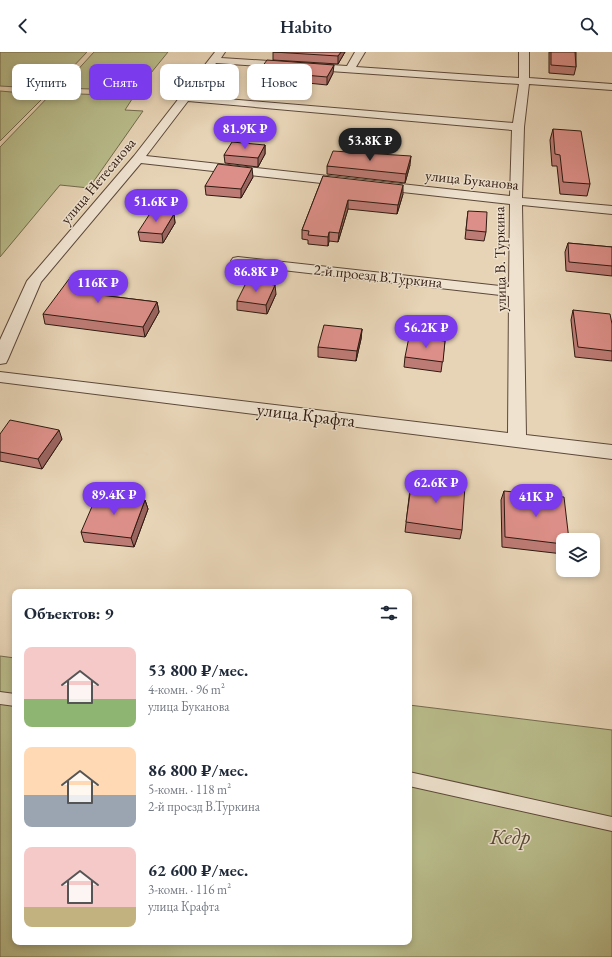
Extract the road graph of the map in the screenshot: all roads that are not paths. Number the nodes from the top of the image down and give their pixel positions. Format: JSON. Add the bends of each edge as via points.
{"nodes":[{"id":1,"x":360,"y":52,"type":"edge"},
{"id":2,"x":524,"y":52,"type":"edge"},
{"id":3,"x":217,"y":56,"type":"edge"},
{"id":4,"x":211,"y":64,"type":"edge"},
{"id":5,"x":350,"y":69,"type":"junction"},
{"id":6,"x":524,"y":81,"type":"junction"},
{"id":7,"x":612,"y":87,"type":"edge"},
{"id":8,"x":182,"y":100,"type":"edge"},
{"id":9,"x":207,"y":100,"type":"edge"},
{"id":10,"x":518,"y":127,"type":"junction"},
{"id":11,"x":138,"y":159,"type":"junction"},
{"id":12,"x":516,"y":201,"type":"junction"},
{"id":13,"x":612,"y":210,"type":"edge"},
{"id":14,"x":238,"y":261,"type":"dead end"},
{"id":15,"x":517,"y":292,"type":"junction"},
{"id":16,"x":0,"y":358,"type":"edge"},
{"id":17,"x":0,"y":377,"type":"edge"},
{"id":18,"x":517,"y":441,"type":"junction"},
{"id":19,"x":612,"y":452,"type":"edge"},
{"id":20,"x":0,"y":698,"type":"edge"},
{"id":21,"x":12,"y":700,"type":"edge"},
{"id":22,"x":412,"y":780,"type":"edge"},
{"id":23,"x":612,"y":824,"type":"edge"}],
"edges":[{"from":1,"to":5,"type":"street"},
{"from":2,"to":6,"type":"street","name":"улица В. Туркина"},
{"from":3,"to":4,"type":"street","name":"улица Нетесанова"},
{"from":3,"to":5,"type":"street"},
{"from":5,"to":6,"type":"street"},
{"from":6,"to":7,"type":"street"},
{"from":6,"to":10,"type":"street","name":"улица В. Туркина"},
{"from":8,"to":11,"type":"street","name":"улица Нетесанова"},
{"from":9,"to":10,"type":"street"},
{"from":10,"to":12,"type":"street","name":"улица В. Туркина"},
{"from":11,"to":12,"type":"street","name":"улица Буканова"},
{"from":11,"to":16,"type":"street","name":"улица Нетесанова","via":[[34,281]]},
{"from":12,"to":13,"type":"street","name":"улица Буканова"},
{"from":12,"to":15,"type":"street","name":"улица В. Туркина"},
{"from":14,"to":15,"type":"street","name":"2-й проезд В.Туркина"},
{"from":15,"to":18,"type":"street","name":"улица В. Туркина"},
{"from":17,"to":18,"type":"street","name":"улица Крафта"},
{"from":18,"to":19,"type":"street","name":"улица Крафта"},
{"from":20,"to":21,"type":"lane"},
{"from":22,"to":23,"type":"lane"}]}
